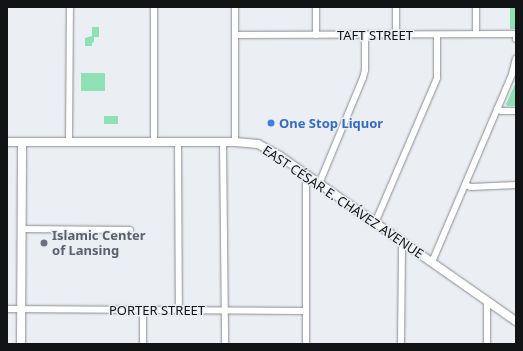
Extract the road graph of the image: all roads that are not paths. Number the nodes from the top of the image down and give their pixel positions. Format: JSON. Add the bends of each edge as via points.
{"nodes":[{"id":1,"x":70,"y":7,"type":"edge"},
{"id":2,"x":154,"y":7,"type":"edge"},
{"id":3,"x":235,"y":7,"type":"edge"},
{"id":4,"x":316,"y":7,"type":"edge"},
{"id":5,"x":396,"y":7,"type":"edge"},
{"id":6,"x":476,"y":7,"type":"edge"},
{"id":7,"x":396,"y":34,"type":"junction"},
{"id":8,"x":437,"y":34,"type":"junction"},
{"id":9,"x":476,"y":34,"type":"junction"},
{"id":10,"x":516,"y":34,"type":"edge"},
{"id":11,"x":235,"y":35,"type":"junction"},
{"id":12,"x":316,"y":35,"type":"junction"},
{"id":13,"x":365,"y":35,"type":"junction"},
{"id":14,"x":516,"y":39,"type":"edge"},
{"id":15,"x":516,"y":58,"type":"edge"},
{"id":16,"x":497,"y":109,"type":"junction"},
{"id":17,"x":516,"y":111,"type":"edge"},
{"id":18,"x":7,"y":142,"type":"edge"},
{"id":19,"x":22,"y":142,"type":"junction"},
{"id":20,"x":69,"y":142,"type":"junction"},
{"id":21,"x":154,"y":142,"type":"junction"},
{"id":22,"x":178,"y":142,"type":"junction"},
{"id":23,"x":223,"y":142,"type":"junction"},
{"id":24,"x":235,"y":142,"type":"junction"},
{"id":25,"x":306,"y":174,"type":"junction"},
{"id":26,"x":319,"y":184,"type":"junction"},
{"id":27,"x":465,"y":185,"type":"junction"},
{"id":28,"x":516,"y":186,"type":"edge"},
{"id":29,"x":375,"y":223,"type":"junction"},
{"id":30,"x":22,"y":229,"type":"junction"},
{"id":31,"x":130,"y":230,"type":"dead end"},
{"id":32,"x":402,"y":241,"type":"junction"},
{"id":33,"x":432,"y":262,"type":"junction"},
{"id":34,"x":487,"y":301,"type":"junction"},
{"id":35,"x":7,"y":309,"type":"edge"},
{"id":36,"x":21,"y":309,"type":"junction"},
{"id":37,"x":143,"y":310,"type":"junction"},
{"id":38,"x":179,"y":310,"type":"junction"},
{"id":39,"x":224,"y":311,"type":"junction"},
{"id":40,"x":306,"y":311,"type":"junction"},
{"id":41,"x":516,"y":321,"type":"edge"},
{"id":42,"x":21,"y":344,"type":"edge"},
{"id":43,"x":143,"y":344,"type":"edge"},
{"id":44,"x":224,"y":344,"type":"edge"},
{"id":45,"x":306,"y":344,"type":"edge"},
{"id":46,"x":401,"y":344,"type":"edge"},
{"id":47,"x":487,"y":344,"type":"edge"}],
"edges":[{"from":1,"to":20,"type":"street"},
{"from":2,"to":21,"type":"street"},
{"from":3,"to":11,"type":"street"},
{"from":4,"to":12,"type":"street"},
{"from":5,"to":7,"type":"street"},
{"from":6,"to":9,"type":"street"},
{"from":7,"to":8,"type":"street","name":"TAFT STREET"},
{"from":7,"to":13,"type":"street","name":"TAFT STREET"},
{"from":8,"to":9,"type":"street","name":"TAFT STREET"},
{"from":8,"to":29,"type":"street","via":[[437,78]]},
{"from":9,"to":10,"type":"street","name":"TAFT STREET"},
{"from":10,"to":14,"type":"street"},
{"from":11,"to":12,"type":"street","name":"TAFT STREET"},
{"from":11,"to":24,"type":"street"},
{"from":12,"to":13,"type":"street","name":"TAFT STREET"},
{"from":13,"to":26,"type":"street","via":[[363,78]]},
{"from":15,"to":16,"type":"street"},
{"from":16,"to":17,"type":"street"},
{"from":16,"to":27,"type":"street"},
{"from":18,"to":19,"type":"street","name":"EAST CÉSAR E. CHÁVEZ AVENUE"},
{"from":19,"to":20,"type":"street","name":"EAST CÉSAR E. CHÁVEZ AVENUE"},
{"from":19,"to":30,"type":"street"},
{"from":20,"to":21,"type":"street","name":"EAST CÉSAR E. CHÁVEZ AVENUE"},
{"from":21,"to":22,"type":"street","name":"EAST CÉSAR E. CHÁVEZ AVENUE"},
{"from":22,"to":23,"type":"street","name":"EAST CÉSAR E. CHÁVEZ AVENUE"},
{"from":22,"to":38,"type":"street"},
{"from":23,"to":24,"type":"street","name":"EAST CÉSAR E. CHÁVEZ AVENUE"},
{"from":23,"to":39,"type":"street"},
{"from":24,"to":25,"type":"street","name":"EAST CÉSAR E. CHÁVEZ AVENUE","via":[[251,143],[271,149]]},
{"from":25,"to":26,"type":"street","name":"EAST CÉSAR E. CHÁVEZ AVENUE"},
{"from":25,"to":40,"type":"street"},
{"from":26,"to":29,"type":"street","name":"EAST CÉSAR E. CHÁVEZ AVENUE"},
{"from":27,"to":28,"type":"street"},
{"from":27,"to":33,"type":"street"},
{"from":29,"to":32,"type":"street","name":"EAST CÉSAR E. CHÁVEZ AVENUE"},
{"from":30,"to":31,"type":"street"},
{"from":30,"to":36,"type":"street"},
{"from":32,"to":33,"type":"street","name":"EAST CÉSAR E. CHÁVEZ AVENUE"},
{"from":32,"to":46,"type":"street"},
{"from":33,"to":34,"type":"street","name":"EAST CÉSAR E. CHÁVEZ AVENUE"},
{"from":34,"to":41,"type":"street","name":"EAST CÉSAR E. CHÁVEZ AVENUE"},
{"from":34,"to":47,"type":"street"},
{"from":35,"to":36,"type":"street","name":"PORTER STREET"},
{"from":36,"to":37,"type":"street","name":"PORTER STREET"},
{"from":36,"to":42,"type":"street"},
{"from":37,"to":38,"type":"street","name":"PORTER STREET"},
{"from":37,"to":43,"type":"street"},
{"from":38,"to":39,"type":"street","name":"PORTER STREET"},
{"from":39,"to":40,"type":"street","name":"PORTER STREET"},
{"from":39,"to":44,"type":"street"},
{"from":40,"to":45,"type":"street"}]}
